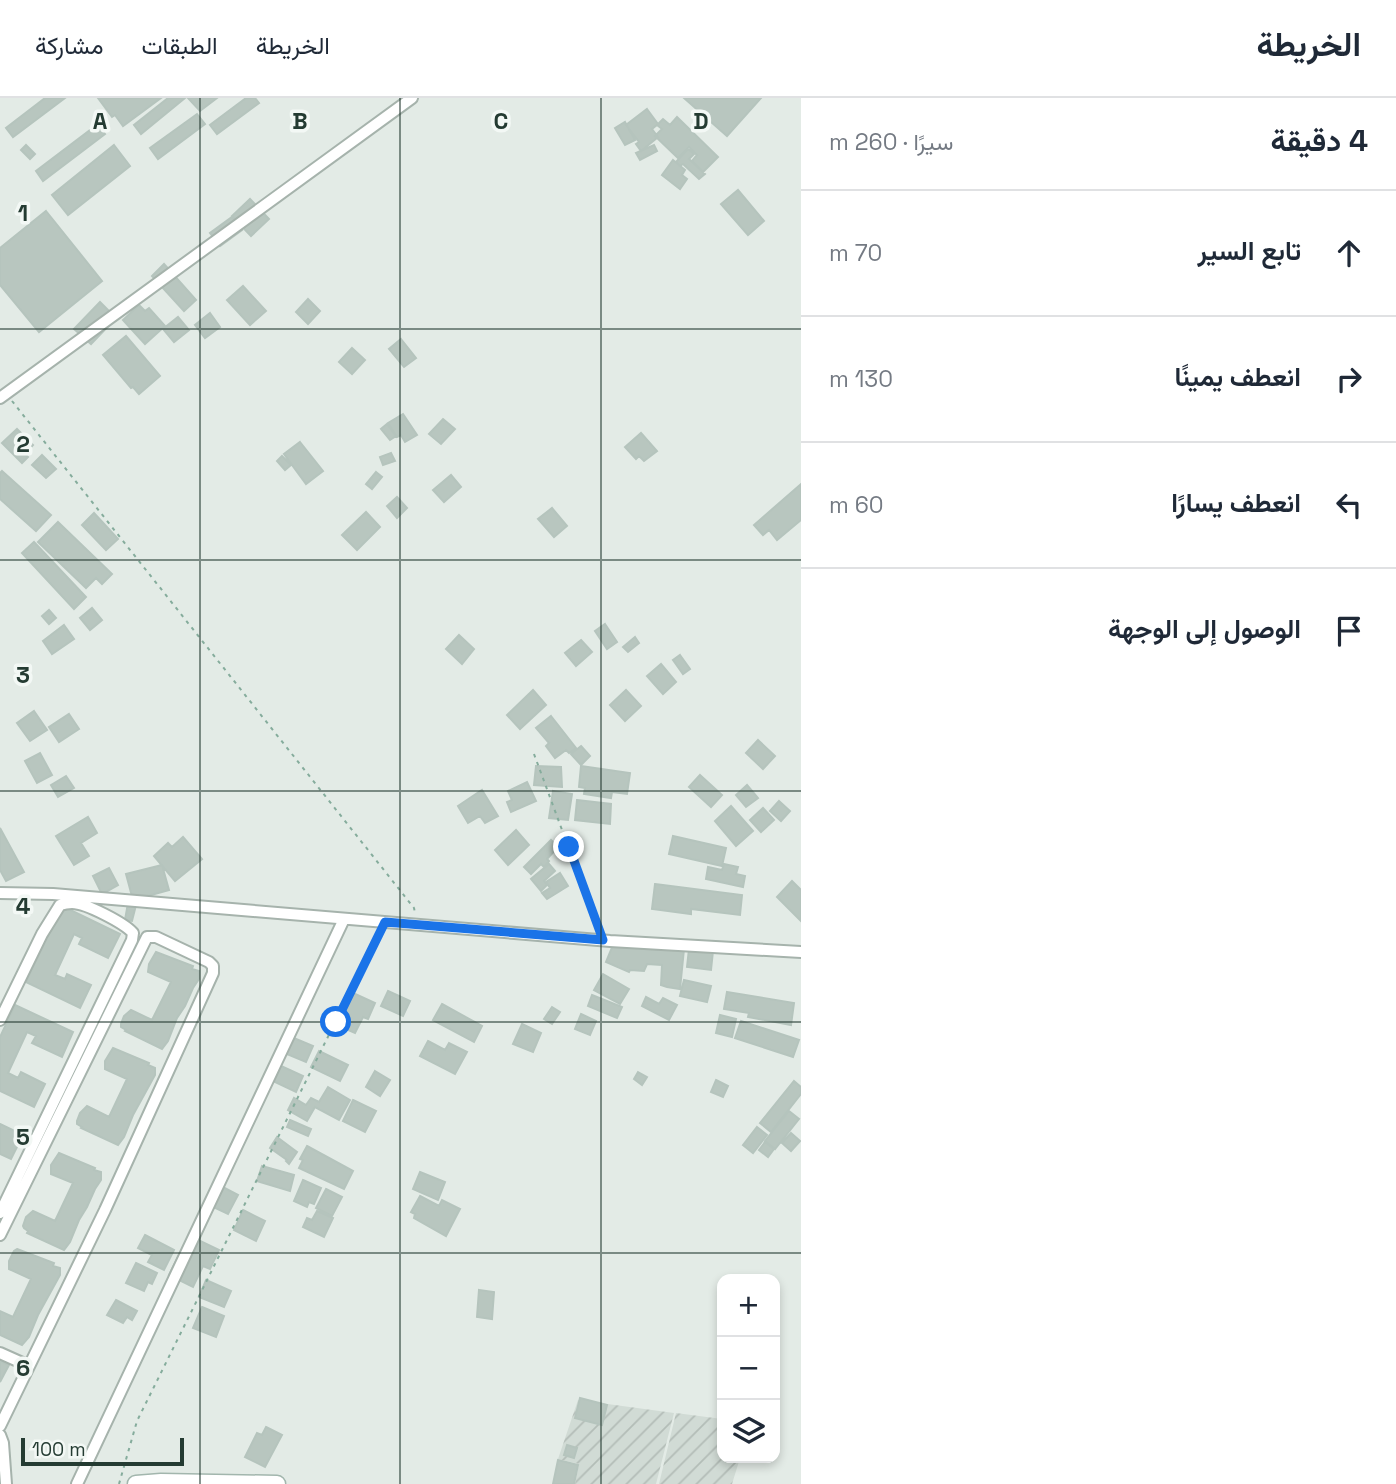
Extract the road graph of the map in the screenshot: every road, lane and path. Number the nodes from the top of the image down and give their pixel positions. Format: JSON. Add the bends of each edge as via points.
{"nodes":[{"id":1,"x":412,"y":98,"type":"edge"},
{"id":2,"x":4,"y":395,"type":"edge"},
{"id":3,"x":534,"y":754,"type":"dead end"},
{"id":4,"x":0,"y":893,"type":"edge"},
{"id":5,"x":344,"y":919,"type":"junction"},
{"id":6,"x":385,"y":922,"type":"junction"},
{"id":7,"x":416,"y":925,"type":"junction"},
{"id":8,"x":603,"y":940,"type":"junction"},
{"id":9,"x":801,"y":952,"type":"edge"},
{"id":10,"x":0,"y":1020,"type":"edge"},
{"id":11,"x":0,"y":1213,"type":"edge"},
{"id":12,"x":0,"y":1235,"type":"edge"},
{"id":13,"x":0,"y":1353,"type":"edge"},
{"id":14,"x":29,"y":1366,"type":"junction"},
{"id":15,"x":0,"y":1426,"type":"edge"},
{"id":16,"x":0,"y":1435,"type":"edge"},
{"id":17,"x":6,"y":1484,"type":"edge"},
{"id":18,"x":77,"y":1484,"type":"edge"},
{"id":19,"x":119,"y":1484,"type":"edge"},
{"id":20,"x":136,"y":1484,"type":"edge"},
{"id":21,"x":277,"y":1484,"type":"edge"}],
"edges":[{"from":1,"to":2,"type":"street"},
{"from":2,"to":7,"type":"path","via":[[414,908]]},
{"from":3,"to":8,"type":"path"},
{"from":4,"to":5,"type":"street"},
{"from":5,"to":6,"type":"street"},
{"from":5,"to":18,"type":"street"},
{"from":6,"to":7,"type":"street"},
{"from":6,"to":19,"type":"path","via":[[137,1421]]},
{"from":7,"to":8,"type":"street"},
{"from":8,"to":9,"type":"street"},
{"from":10,"to":11,"type":"street","via":[[60,905],[75,903],[133,933]]},
{"from":12,"to":14,"type":"street","via":[[147,937],[209,962],[214,973]]},
{"from":13,"to":14,"type":"street"},
{"from":14,"to":15,"type":"street"},
{"from":16,"to":17,"type":"street"},
{"from":20,"to":21,"type":"main road"}]}
